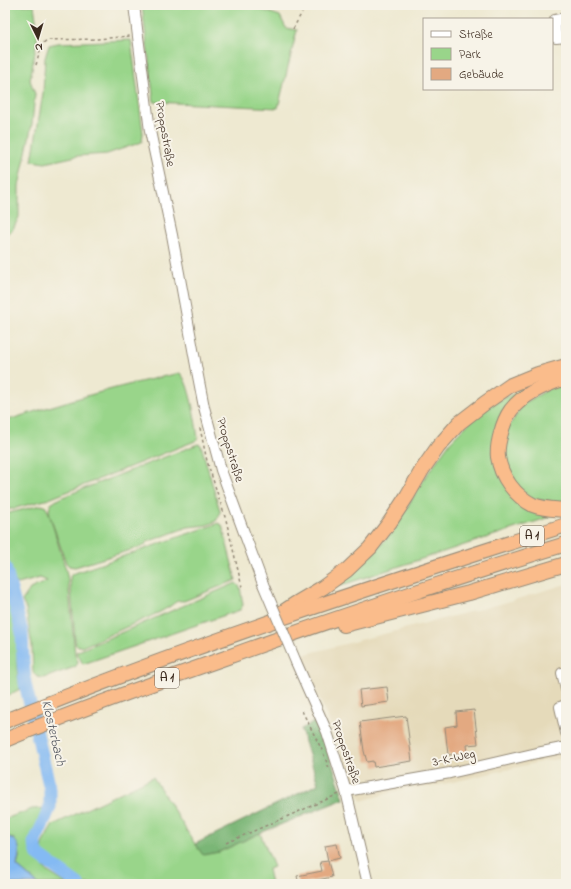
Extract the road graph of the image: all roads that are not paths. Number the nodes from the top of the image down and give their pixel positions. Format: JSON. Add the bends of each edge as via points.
{"nodes":[{"id":1,"x":134,"y":5,"type":"edge"},
{"id":2,"x":566,"y":18,"type":"edge"},
{"id":3,"x":566,"y":37,"type":"edge"},
{"id":4,"x":566,"y":366,"type":"edge"},
{"id":5,"x":566,"y":378,"type":"edge"},
{"id":6,"x":566,"y":510,"type":"edge"},
{"id":7,"x":566,"y":525,"type":"edge"},
{"id":8,"x":566,"y":544,"type":"edge"},
{"id":9,"x":566,"y":564,"type":"edge"},
{"id":10,"x":267,"y":622,"type":"junction"},
{"id":11,"x":292,"y":634,"type":"junction"},
{"id":12,"x":566,"y":672,"type":"edge"},
{"id":13,"x":566,"y":689,"type":"edge"},
{"id":14,"x":566,"y":705,"type":"edge"},
{"id":15,"x":5,"y":721,"type":"edge"},
{"id":16,"x":566,"y":733,"type":"edge"},
{"id":17,"x":5,"y":740,"type":"edge"},
{"id":18,"x":566,"y":750,"type":"edge"},
{"id":19,"x":346,"y":791,"type":"junction"},
{"id":20,"x":368,"y":884,"type":"edge"}],
"edges":[{"from":1,"to":19,"type":"street","name":"Proppstraße","bridge":true,"via":[[150,131],[204,407],[221,470],[263,584],[327,732]]},
{"from":2,"to":3,"type":"street","via":[[555,20],[556,38]]},
{"from":4,"to":10,"type":"highway","via":[[511,385],[459,423],[438,447],[390,522],[370,548],[347,570],[322,588]]},
{"from":5,"to":6,"type":"highway","via":[[543,386],[523,398],[511,411],[503,425],[498,456],[509,485],[520,497],[534,506]]},
{"from":7,"to":10,"type":"highway","number":"A 1"},
{"from":8,"to":11,"type":"highway","number":"A 1","via":[[391,599]]},
{"from":9,"to":11,"type":"highway","via":[[450,598],[343,625]]},
{"from":10,"to":15,"type":"highway","number":"A 1"},
{"from":11,"to":17,"type":"highway","number":"A 1"},
{"from":12,"to":13,"type":"street","via":[[562,673]]},
{"from":14,"to":16,"type":"street","via":[[560,707]]},
{"from":18,"to":19,"type":"street","name":"3-K-Weg","via":[[562,748],[450,773]]},
{"from":19,"to":20,"type":"street","name":"Proppstraße"}]}
